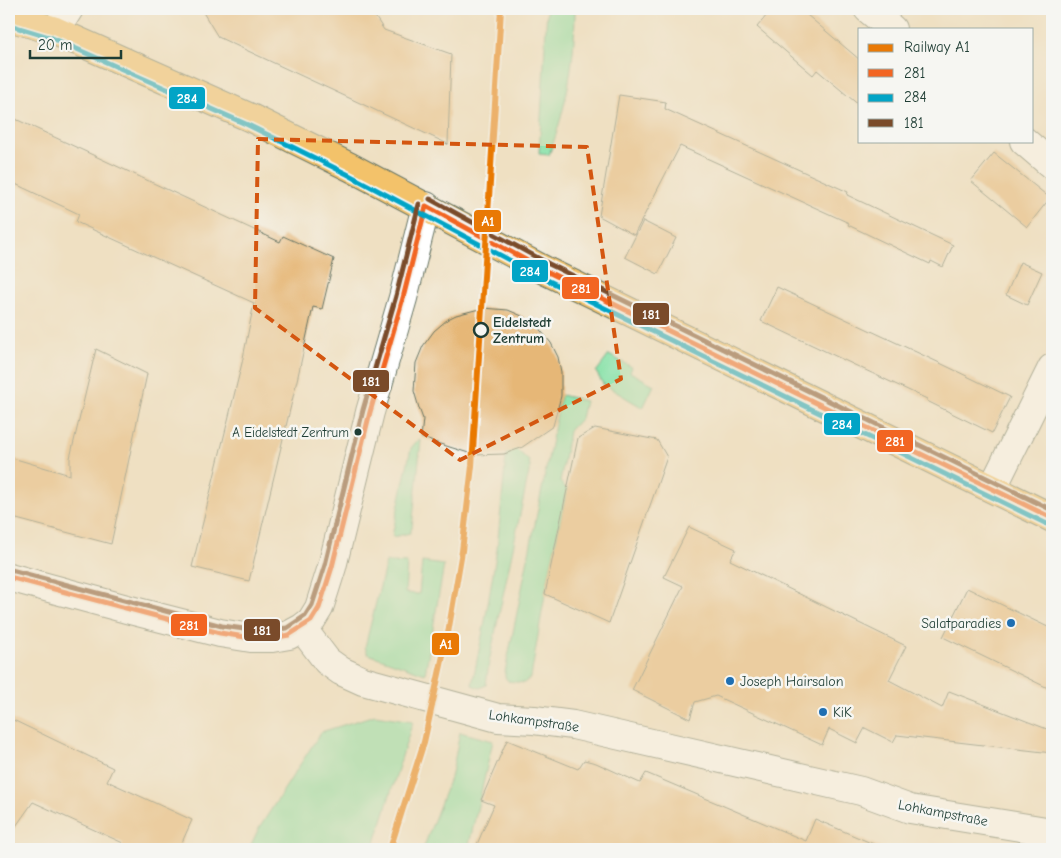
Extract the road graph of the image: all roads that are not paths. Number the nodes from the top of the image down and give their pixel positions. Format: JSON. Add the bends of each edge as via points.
{"nodes":[{"id":1,"x":28,"y":9,"type":"edge"},
{"id":2,"x":868,"y":9,"type":"edge"},
{"id":3,"x":9,"y":17,"type":"edge"},
{"id":4,"x":62,"y":20,"type":"edge"},
{"id":5,"x":891,"y":28,"type":"edge"},
{"id":6,"x":1025,"y":142,"type":"edge"},
{"id":7,"x":1052,"y":165,"type":"edge"},
{"id":8,"x":426,"y":206,"type":"junction"},
{"id":9,"x":1052,"y":368,"type":"edge"},
{"id":10,"x":993,"y":487,"type":"junction"},
{"id":11,"x":1052,"y":518,"type":"edge"},
{"id":12,"x":9,"y":577,"type":"edge"},
{"id":13,"x":302,"y":628,"type":"junction"},
{"id":14,"x":1052,"y":832,"type":"edge"}],
"edges":[{"from":1,"to":4,"type":"main road"},
{"from":2,"to":5,"type":"street"},
{"from":3,"to":4,"type":"main road"},
{"from":4,"to":8,"type":"main road"},
{"from":6,"to":7,"type":"street"},
{"from":8,"to":10,"type":"main road","via":[[563,279]]},
{"from":8,"to":13,"type":"street","via":[[332,567],[319,608]]},
{"from":9,"to":10,"type":"street"},
{"from":10,"to":11,"type":"main road"},
{"from":12,"to":13,"type":"street","via":[[220,633],[272,638],[289,635]]},
{"from":13,"to":14,"type":"street","name":"Lohkampstraße","via":[[328,661],[341,671],[363,681],[419,697],[498,718],[589,729],[862,791],[910,809]]}]}
